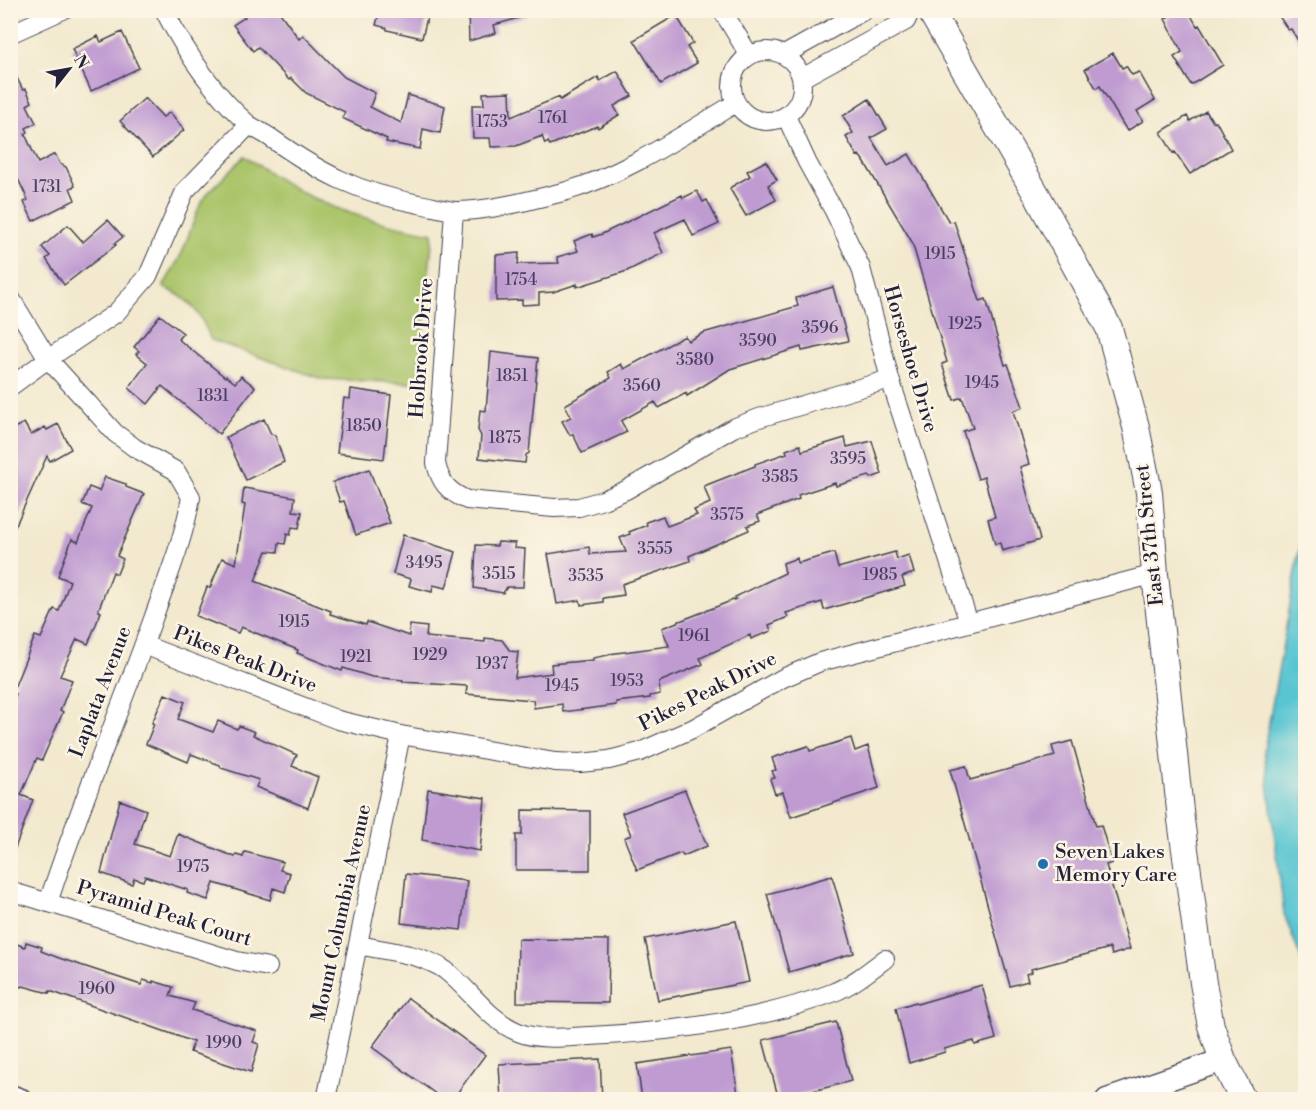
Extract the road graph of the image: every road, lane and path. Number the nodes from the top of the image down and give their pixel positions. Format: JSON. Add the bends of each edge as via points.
{"nodes":[{"id":1,"x":63,"y":10,"type":"edge"},
{"id":2,"x":164,"y":10,"type":"edge"},
{"id":3,"x":722,"y":10,"type":"edge"},
{"id":4,"x":865,"y":10,"type":"edge"},
{"id":5,"x":911,"y":10,"type":"edge"},
{"id":6,"x":930,"y":10,"type":"edge"},
{"id":7,"x":10,"y":34,"type":"edge"},
{"id":8,"x":784,"y":55,"type":"junction"},
{"id":9,"x":749,"y":56,"type":"junction"},
{"id":10,"x":802,"y":78,"type":"junction"},
{"id":11,"x":736,"y":103,"type":"junction"},
{"id":12,"x":786,"y":116,"type":"junction"},
{"id":13,"x":249,"y":125,"type":"junction"},
{"id":14,"x":454,"y":211,"type":"junction"},
{"id":15,"x":10,"y":297,"type":"edge"},
{"id":16,"x":48,"y":358,"type":"junction"},
{"id":17,"x":890,"y":379,"type":"junction"},
{"id":18,"x":10,"y":387,"type":"edge"},
{"id":19,"x":1155,"y":574,"type":"junction"},
{"id":20,"x":969,"y":623,"type":"junction"},
{"id":21,"x":144,"y":645,"type":"junction"},
{"id":22,"x":401,"y":735,"type":"junction"},
{"id":23,"x":10,"y":891,"type":"edge"},
{"id":24,"x":48,"y":903,"type":"junction"},
{"id":25,"x":358,"y":945,"type":"junction"},
{"id":26,"x":885,"y":958,"type":"dead end"},
{"id":27,"x":268,"y":967,"type":"dead end"},
{"id":28,"x":1223,"y":1060,"type":"junction"},
{"id":29,"x":10,"y":1096,"type":"edge"},
{"id":30,"x":21,"y":1100,"type":"edge"},
{"id":31,"x":327,"y":1100,"type":"edge"},
{"id":32,"x":1107,"y":1100,"type":"edge"},
{"id":33,"x":1243,"y":1100,"type":"edge"}],
"edges":[{"from":1,"to":7,"type":"street"},
{"from":2,"to":13,"type":"street","via":[[212,84]]},
{"from":3,"to":9,"type":"street"},
{"from":4,"to":8,"type":"street"},
{"from":5,"to":10,"type":"street","via":[[906,21]]},
{"from":6,"to":19,"type":"main road","name":"East 37th Street","via":[[1109,328],[1149,492]]},
{"from":8,"to":9,"type":"street","via":[[759,51]]},
{"from":8,"to":10,"type":"street","via":[[798,68]]},
{"from":9,"to":11,"type":"street","via":[[732,82]]},
{"from":10,"to":12,"type":"street","via":[[800,100]]},
{"from":11,"to":12,"type":"street","via":[[743,112],[764,121]]},
{"from":11,"to":14,"type":"street","via":[[627,167],[594,181],[505,205]]},
{"from":12,"to":17,"type":"street","name":"Horseshoe Drive","via":[[861,268]]},
{"from":13,"to":14,"type":"street","via":[[344,183],[389,198]]},
{"from":13,"to":16,"type":"street","via":[[185,192],[148,276],[116,313]]},
{"from":14,"to":17,"type":"street","name":"Holbrook Drive","via":[[436,463],[439,477],[454,495],[467,500],[579,507],[626,490],[733,428]]},
{"from":15,"to":16,"type":"street"},
{"from":16,"to":18,"type":"street"},
{"from":16,"to":21,"type":"street","name":"Laplata Avenue","via":[[115,433],[176,471],[192,497],[186,527]]},
{"from":17,"to":20,"type":"street","name":"Horseshoe Drive"},
{"from":19,"to":20,"type":"street","name":"Pikes Peak Drive"},
{"from":19,"to":28,"type":"main road","name":"East 37th Street","via":[[1203,983],[1211,1026]]},
{"from":20,"to":22,"type":"street","name":"Pikes Peak Drive","via":[[820,662],[674,738],[609,760],[555,762]]},
{"from":21,"to":22,"type":"street","name":"Pikes Peak Drive","via":[[338,720]]},
{"from":21,"to":24,"type":"street","name":"Laplata Avenue"},
{"from":22,"to":25,"type":"street","name":"Mount Columbia Avenue"},
{"from":23,"to":24,"type":"street","name":"Pyramid Peak Court"},
{"from":24,"to":27,"type":"street","name":"Pyramid Peak Court"},
{"from":25,"to":26,"type":"street","via":[[434,964],[501,1022],[534,1036],[554,1037],[679,1028],[795,1005],[846,987]]},
{"from":25,"to":31,"type":"street","name":"Mount Columbia Avenue"},
{"from":28,"to":32,"type":"street"},
{"from":28,"to":33,"type":"main road","name":"East 37th Street"},
{"from":29,"to":30,"type":"street"}]}
